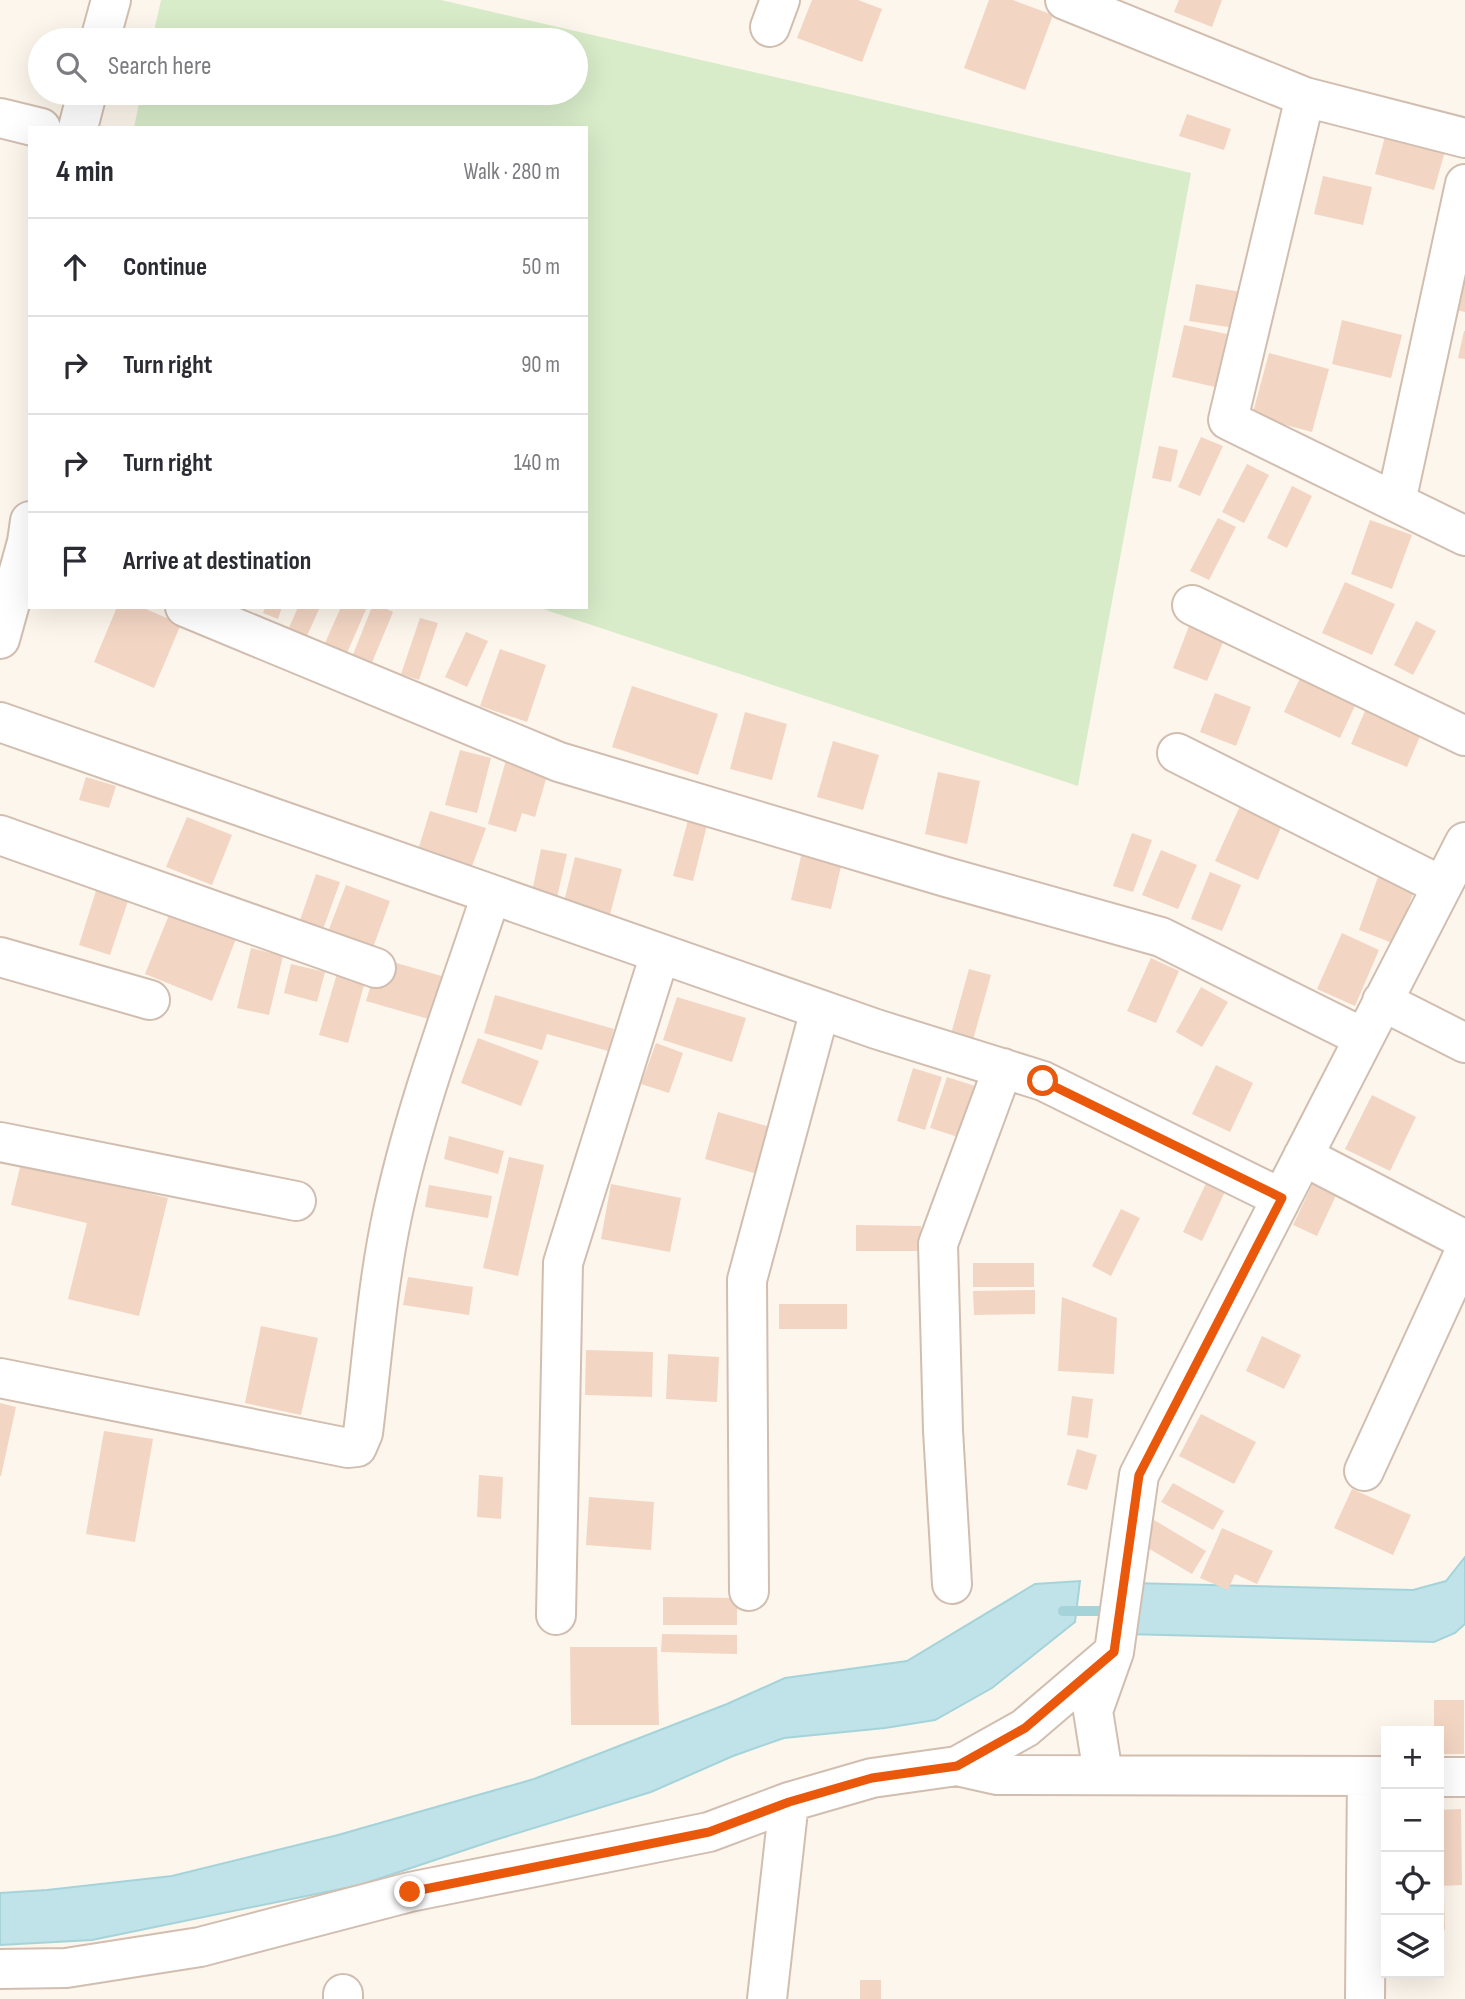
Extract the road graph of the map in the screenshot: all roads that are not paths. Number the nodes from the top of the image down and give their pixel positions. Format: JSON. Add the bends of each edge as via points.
{"nodes":[{"id":1,"x":111,"y":0,"type":"edge"},
{"id":2,"x":1065,"y":0,"type":"edge"},
{"id":3,"x":1121,"y":10,"type":"edge"},
{"id":4,"x":103,"y":28,"type":"edge"},
{"id":5,"x":1305,"y":97,"type":"junction"},
{"id":6,"x":84,"y":105,"type":"edge"},
{"id":7,"x":0,"y":118,"type":"edge"},
{"id":8,"x":33,"y":126,"type":"edge"},
{"id":9,"x":79,"y":126,"type":"edge"},
{"id":10,"x":1465,"y":138,"type":"edge"},
{"id":11,"x":1465,"y":184,"type":"edge"},
{"id":12,"x":1396,"y":502,"type":"junction"},
{"id":13,"x":1465,"y":536,"type":"edge"},
{"id":14,"x":28,"y":539,"type":"edge"},
{"id":15,"x":1192,"y":605,"type":"dead end"},
{"id":16,"x":190,"y":609,"type":"edge"},
{"id":17,"x":0,"y":639,"type":"edge"},
{"id":18,"x":0,"y":722,"type":"edge"},
{"id":19,"x":1465,"y":736,"type":"edge"},
{"id":20,"x":1177,"y":753,"type":"dead end"},
{"id":21,"x":0,"y":835,"type":"edge"},
{"id":22,"x":1465,"y":843,"type":"edge"},
{"id":23,"x":1442,"y":886,"type":"junction"},
{"id":24,"x":491,"y":895,"type":"junction"},
{"id":25,"x":660,"y":954,"type":"junction"},
{"id":26,"x":0,"y":957,"type":"edge"},
{"id":27,"x":376,"y":968,"type":"dead end"},
{"id":28,"x":150,"y":1000,"type":"dead end"},
{"id":29,"x":1382,"y":1001,"type":"junction"},
{"id":30,"x":820,"y":1010,"type":"junction"},
{"id":31,"x":1364,"y":1038,"type":"junction"},
{"id":32,"x":1465,"y":1043,"type":"edge"},
{"id":33,"x":1003,"y":1068,"type":"junction"},
{"id":34,"x":0,"y":1142,"type":"edge"},
{"id":35,"x":1303,"y":1156,"type":"junction"},
{"id":36,"x":1282,"y":1198,"type":"junction"},
{"id":37,"x":296,"y":1201,"type":"dead end"},
{"id":38,"x":1465,"y":1240,"type":"edge"},
{"id":39,"x":1465,"y":1251,"type":"edge"},
{"id":40,"x":0,"y":1378,"type":"edge"},
{"id":41,"x":1364,"y":1471,"type":"dead end"},
{"id":42,"x":952,"y":1584,"type":"dead end"},
{"id":43,"x":749,"y":1591,"type":"dead end"},
{"id":44,"x":556,"y":1615,"type":"dead end"},
{"id":45,"x":1114,"y":1652,"type":"junction"},
{"id":46,"x":957,"y":1766,"type":"junction"},
{"id":47,"x":1103,"y":1774,"type":"junction"},
{"id":48,"x":1377,"y":1776,"type":"edge"},
{"id":49,"x":1444,"y":1777,"type":"edge"},
{"id":50,"x":1465,"y":1777,"type":"edge"},
{"id":51,"x":789,"y":1802,"type":"junction"},
{"id":52,"x":0,"y":1969,"type":"edge"},
{"id":53,"x":767,"y":1999,"type":"edge"},
{"id":54,"x":1364,"y":1999,"type":"edge"}],
"edges":[{"from":1,"to":4,"type":"street"},
{"from":2,"to":3,"type":"street"},
{"from":3,"to":5,"type":"street"},
{"from":5,"to":10,"type":"street"},
{"from":5,"to":12,"type":"street","via":[[1228,420]]},
{"from":6,"to":9,"type":"street"},
{"from":7,"to":8,"type":"street"},
{"from":11,"to":12,"type":"street"},
{"from":12,"to":13,"type":"street"},
{"from":14,"to":17,"type":"street"},
{"from":15,"to":19,"type":"street"},
{"from":16,"to":31,"type":"street","via":[[559,762],[1161,937]]},
{"from":18,"to":24,"type":"street"},
{"from":20,"to":23,"type":"street"},
{"from":21,"to":27,"type":"street"},
{"from":22,"to":23,"type":"street"},
{"from":23,"to":29,"type":"street"},
{"from":24,"to":25,"type":"street"},
{"from":24,"to":40,"type":"street","via":[[414,1127],[392,1215],[363,1433],[357,1447]]},
{"from":25,"to":30,"type":"street"},
{"from":25,"to":44,"type":"street","via":[[563,1263]]},
{"from":26,"to":28,"type":"street"},
{"from":29,"to":31,"type":"street"},
{"from":29,"to":32,"type":"street"},
{"from":30,"to":33,"type":"street"},
{"from":30,"to":43,"type":"street","via":[[747,1280]]},
{"from":31,"to":35,"type":"street"},
{"from":33,"to":36,"type":"street","via":[[1043,1081]]},
{"from":33,"to":42,"type":"street","via":[[938,1244]]},
{"from":34,"to":37,"type":"street"},
{"from":35,"to":36,"type":"street"},
{"from":35,"to":38,"type":"street"},
{"from":36,"to":45,"type":"street","via":[[1139,1475]]},
{"from":39,"to":41,"type":"street"},
{"from":45,"to":46,"type":"street","via":[[1025,1728]]},
{"from":45,"to":47,"type":"street","via":[[1093,1711]]},
{"from":46,"to":47,"type":"street","via":[[997,1775]]},
{"from":46,"to":51,"type":"street","via":[[872,1778]]},
{"from":47,"to":48,"type":"street"},
{"from":48,"to":54,"type":"street"},
{"from":49,"to":50,"type":"street"},
{"from":51,"to":52,"type":"street","via":[[709,1832],[410,1892],[200,1947],[66,1968]]},
{"from":51,"to":53,"type":"street"}]}
